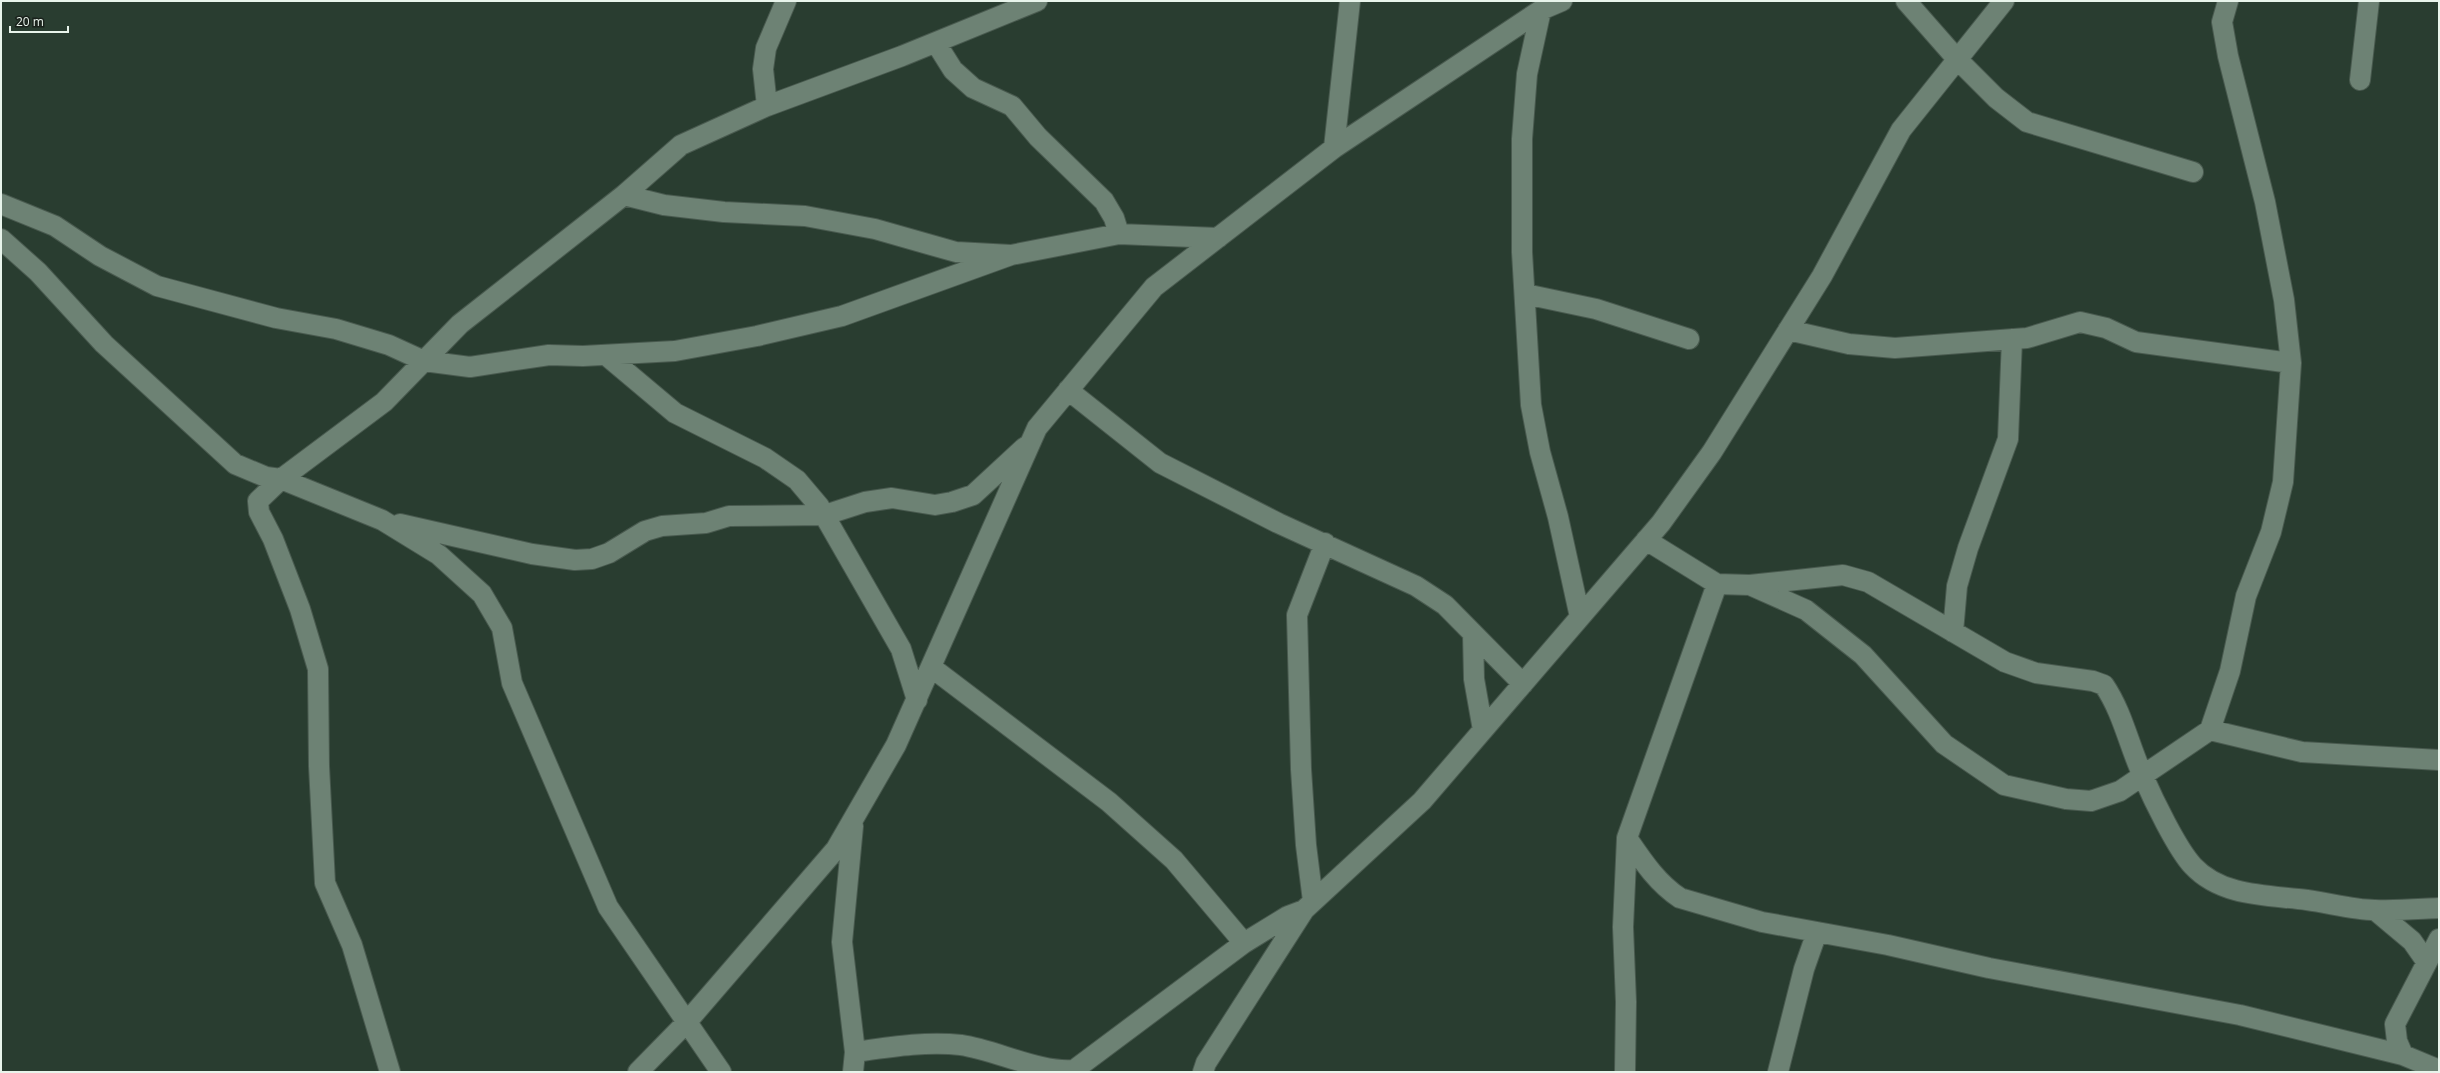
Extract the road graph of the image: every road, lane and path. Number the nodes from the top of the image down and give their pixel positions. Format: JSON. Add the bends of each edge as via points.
{"nodes":[{"id":1,"x":786,"y":1,"type":"edge"},
{"id":2,"x":1037,"y":1,"type":"edge"},
{"id":3,"x":1350,"y":1,"type":"edge"},
{"id":4,"x":1562,"y":1,"type":"edge"},
{"id":5,"x":1906,"y":1,"type":"edge"},
{"id":6,"x":2004,"y":1,"type":"edge"},
{"id":7,"x":2228,"y":1,"type":"edge"},
{"id":8,"x":2369,"y":1,"type":"edge"},
{"id":9,"x":1541,"y":10,"type":"junction"},
{"id":10,"x":936,"y":43,"type":"junction"},
{"id":11,"x":1957,"y":59,"type":"junction"},
{"id":12,"x":2360,"y":80,"type":"dead end"},
{"id":13,"x":767,"y":106,"type":"junction"},
{"id":14,"x":1334,"y":148,"type":"junction"},
{"id":15,"x":2193,"y":172,"type":"dead end"},
{"id":16,"x":624,"y":195,"type":"junction"},
{"id":17,"x":1,"y":204,"type":"edge"},
{"id":18,"x":1119,"y":234,"type":"junction"},
{"id":19,"x":1218,"y":238,"type":"junction"},
{"id":20,"x":1,"y":239,"type":"edge"},
{"id":21,"x":1011,"y":255,"type":"junction"},
{"id":22,"x":1525,"y":294,"type":"junction"},
{"id":23,"x":1788,"y":330,"type":"junction"},
{"id":24,"x":1689,"y":339,"type":"dead end"},
{"id":25,"x":2012,"y":339,"type":"junction"},
{"id":26,"x":606,"y":354,"type":"junction"},
{"id":27,"x":424,"y":361,"type":"junction"},
{"id":28,"x":2291,"y":363,"type":"junction"},
{"id":29,"x":1068,"y":390,"type":"junction"},
{"id":30,"x":1031,"y":441,"type":"junction"},
{"id":31,"x":281,"y":479,"type":"junction"},
{"id":32,"x":825,"y":515,"type":"junction"},
{"id":33,"x":382,"y":520,"type":"junction"},
{"id":34,"x":1646,"y":540,"type":"junction"},
{"id":35,"x":1325,"y":544,"type":"junction"},
{"id":36,"x":1717,"y":584,"type":"junction"},
{"id":37,"x":1750,"y":585,"type":"junction"},
{"id":38,"x":1580,"y":617,"type":"junction"},
{"id":39,"x":1953,"y":632,"type":"junction"},
{"id":40,"x":1473,"y":634,"type":"junction"},
{"id":41,"x":931,"y":667,"type":"junction"},
{"id":42,"x":1523,"y":684,"type":"junction"},
{"id":43,"x":917,"y":700,"type":"junction"},
{"id":44,"x":1483,"y":730,"type":"junction"},
{"id":45,"x":2210,"y":730,"type":"junction"},
{"id":46,"x":2439,"y":760,"type":"edge"},
{"id":47,"x":2142,"y":776,"type":"junction"},
{"id":48,"x":853,"y":818,"type":"junction"},
{"id":49,"x":1627,"y":838,"type":"junction"},
{"id":50,"x":1308,"y":906,"type":"junction"},
{"id":51,"x":2439,"y":908,"type":"edge"},
{"id":52,"x":2376,"y":910,"type":"junction"},
{"id":53,"x":1817,"y":932,"type":"junction"},
{"id":54,"x":2439,"y":939,"type":"edge"},
{"id":55,"x":1244,"y":943,"type":"junction"},
{"id":56,"x":2426,"y":960,"type":"junction"},
{"id":57,"x":686,"y":1023,"type":"junction"},
{"id":58,"x":855,"y":1052,"type":"junction"},
{"id":59,"x":2403,"y":1055,"type":"junction"},
{"id":60,"x":2439,"y":1070,"type":"edge"},
{"id":61,"x":1625,"y":1071,"type":"edge"},
{"id":62,"x":390,"y":1072,"type":"edge"},
{"id":63,"x":638,"y":1072,"type":"edge"},
{"id":64,"x":722,"y":1072,"type":"edge"},
{"id":65,"x":852,"y":1072,"type":"edge"},
{"id":66,"x":1203,"y":1072,"type":"edge"},
{"id":67,"x":1778,"y":1072,"type":"edge"}],
"edges":[{"from":1,"to":13,"type":"street","via":[[766,48],[763,69]]},
{"from":2,"to":10,"type":"street"},
{"from":3,"to":14,"type":"street"},
{"from":4,"to":9,"type":"street"},
{"from":5,"to":11,"type":"street"},
{"from":6,"to":11,"type":"street"},
{"from":7,"to":28,"type":"street","via":[[2222,22],[2266,210],[2284,300]]},
{"from":8,"to":12,"type":"street"},
{"from":9,"to":14,"type":"street"},
{"from":9,"to":22,"type":"street","via":[[1527,74],[1522,139],[1522,252]]},
{"from":10,"to":13,"type":"street"},
{"from":10,"to":18,"type":"street","via":[[953,70],[973,88],[1012,106],[1038,137],[1104,201],[1114,218]]},
{"from":11,"to":15,"type":"street","via":[[1996,98],[2027,122]]},
{"from":11,"to":23,"type":"street","via":[[1901,130],[1822,276]]},
{"from":13,"to":16,"type":"street","via":[[681,144]]},
{"from":14,"to":19,"type":"street"},
{"from":16,"to":21,"type":"street","via":[[664,205],[805,216],[875,229],[956,252]]},
{"from":16,"to":27,"type":"street","via":[[460,324]]},
{"from":17,"to":27,"type":"street","via":[[55,226],[100,256],[157,286],[268,316],[336,329],[389,345]]},
{"from":18,"to":19,"type":"street"},
{"from":18,"to":21,"type":"street","via":[[1070,246]]},
{"from":19,"to":29,"type":"street","via":[[1154,287]]},
{"from":20,"to":31,"type":"street","via":[[38,272],[104,344],[235,464],[266,477]]},
{"from":21,"to":26,"type":"street","via":[[842,316],[675,351]]},
{"from":22,"to":24,"type":"street","via":[[1596,309]]},
{"from":22,"to":38,"type":"street","via":[[1531,405]]},
{"from":23,"to":25,"type":"street","via":[[1849,344],[1895,348]]},
{"from":23,"to":34,"type":"street","via":[[1712,452]]},
{"from":25,"to":28,"type":"street","via":[[2027,338],[2080,322],[2106,328],[2136,342]]},
{"from":25,"to":39,"type":"street","via":[[2008,439],[1968,548],[1957,586]]},
{"from":26,"to":27,"type":"street","via":[[549,356],[470,367]]},
{"from":26,"to":32,"type":"street","via":[[675,413],[765,458],[797,480]]},
{"from":27,"to":31,"type":"street","via":[[384,402]]},
{"from":28,"to":45,"type":"street","via":[[2283,482],[2271,532],[2246,596],[2230,671]]},
{"from":29,"to":30,"type":"street","via":[[1037,428]]},
{"from":29,"to":35,"type":"street","via":[[1160,463]]},
{"from":30,"to":32,"type":"street","via":[[973,495],[935,505],[892,498],[865,502]]},
{"from":30,"to":41,"type":"street"},
{"from":31,"to":33,"type":"street"},
{"from":31,"to":62,"type":"street","via":[[258,501],[258,507],[274,539],[318,669],[319,766],[325,883],[352,945]]},
{"from":32,"to":33,"type":"street","via":[[729,516],[706,523],[662,526],[645,531],[609,553],[592,559],[575,560],[532,554]]},
{"from":32,"to":43,"type":"street","via":[[901,649]]},
{"from":33,"to":57,"type":"street","via":[[439,555],[482,594],[502,628],[512,683],[608,907]]},
{"from":34,"to":36,"type":"street"},
{"from":34,"to":38,"type":"street"},
{"from":35,"to":40,"type":"street","via":[[1416,586],[1445,605]]},
{"from":35,"to":50,"type":"street","via":[[1297,615]]},
{"from":36,"to":37,"type":"street"},
{"from":36,"to":49,"type":"street"},
{"from":37,"to":39,"type":"street","via":[[1843,576],[1868,582]]},
{"from":37,"to":47,"type":"street","via":[[1806,610],[1863,655],[1944,744],[2004,785],[2066,799],[2091,801],[2120,791]]},
{"from":38,"to":42,"type":"street"},
{"from":39,"to":47,"type":"street","via":[[2005,662],[2036,673],[2104,685],[2124,722]]},
{"from":40,"to":42,"type":"street"},
{"from":40,"to":44,"type":"street","via":[[1474,679]]},
{"from":41,"to":43,"type":"street"},
{"from":41,"to":55,"type":"street","via":[[1109,802],[1174,860]]},
{"from":42,"to":44,"type":"street"},
{"from":43,"to":48,"type":"street","via":[[896,745]]},
{"from":44,"to":50,"type":"street","via":[[1422,801]]},
{"from":45,"to":46,"type":"street","via":[[2302,752]]},
{"from":45,"to":47,"type":"street"},
{"from":47,"to":52,"type":"street","via":[[2183,853],[2193,866],[2210,880],[2241,893]]},
{"from":48,"to":57,"type":"street","via":[[836,849]]},
{"from":48,"to":58,"type":"street","via":[[842,942]]},
{"from":49,"to":53,"type":"street","via":[[1644,865],[1669,891],[1680,898],[1762,922]]},
{"from":49,"to":61,"type":"street","via":[[1622,927],[1626,1002]]},
{"from":50,"to":55,"type":"street"},
{"from":50,"to":66,"type":"street","via":[[1206,1063]]},
{"from":51,"to":52,"type":"street"},
{"from":52,"to":56,"type":"street","via":[[2412,940]]},
{"from":53,"to":59,"type":"street","via":[[1989,968],[2240,1015]]},
{"from":53,"to":67,"type":"street","via":[[1804,969]]},
{"from":54,"to":56,"type":"street"},
{"from":55,"to":58,"type":"street","via":[[1074,1070],[1054,1072],[962,1046],[922,1044]]},
{"from":56,"to":59,"type":"street","via":[[2395,1024],[2397,1041]]},
{"from":57,"to":63,"type":"street"},
{"from":57,"to":64,"type":"street"},
{"from":58,"to":65,"type":"street"},
{"from":59,"to":60,"type":"street"}]}
